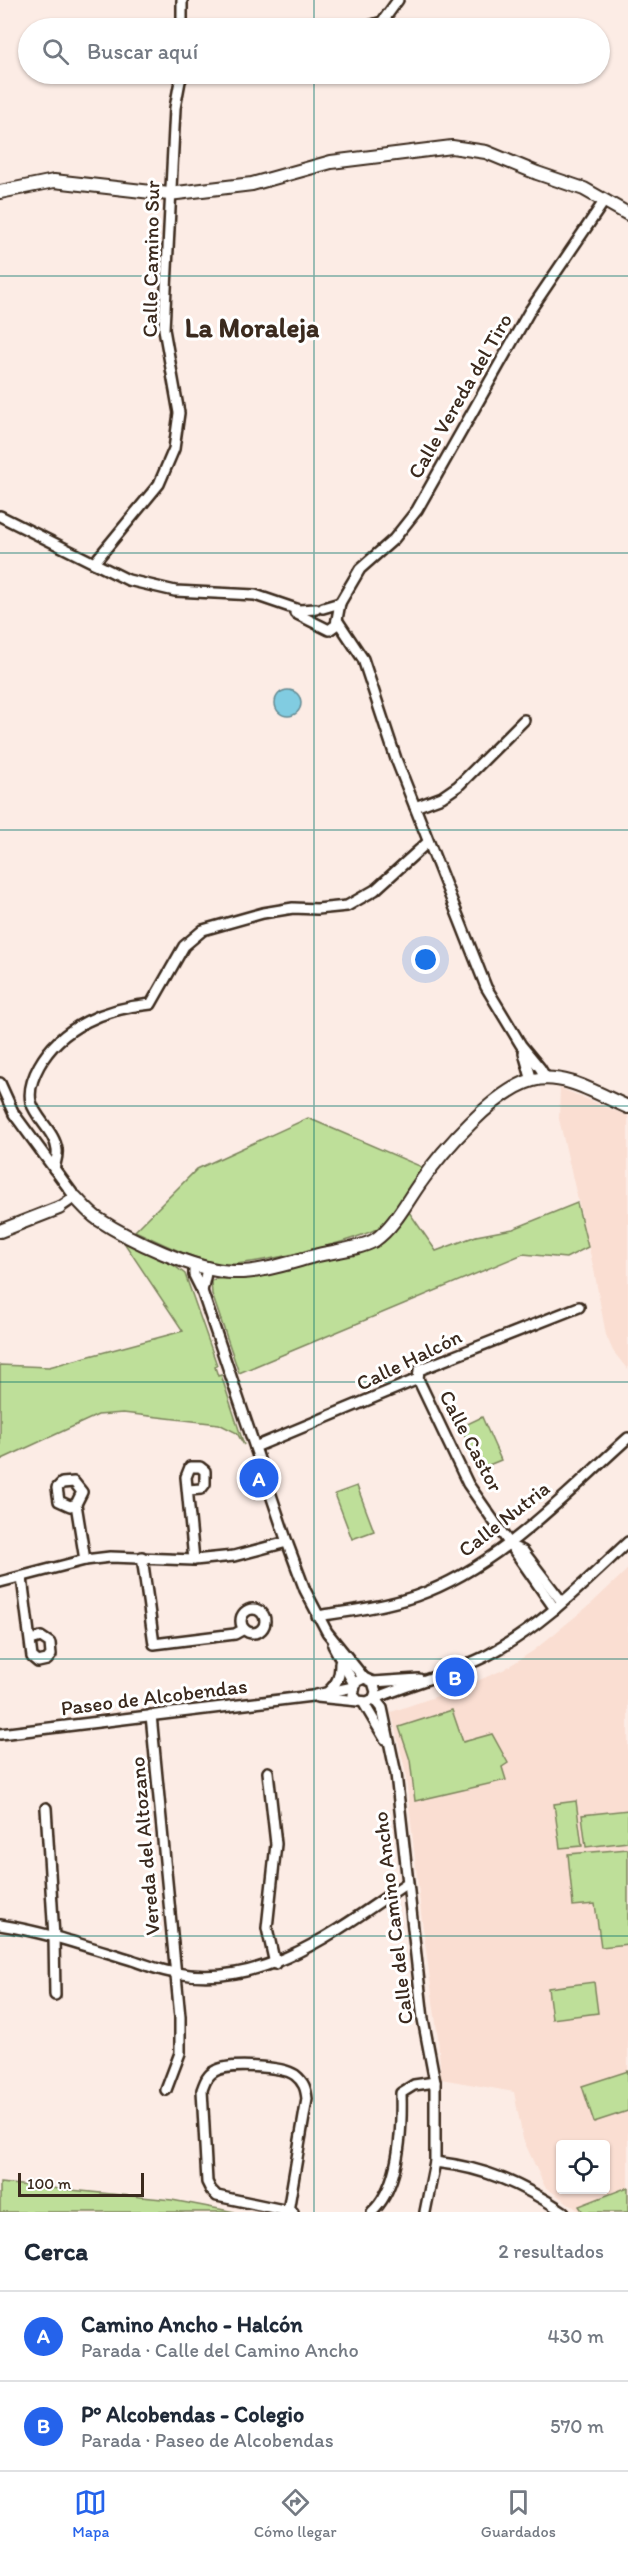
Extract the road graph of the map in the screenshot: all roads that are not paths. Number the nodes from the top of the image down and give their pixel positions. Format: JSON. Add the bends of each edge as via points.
{"nodes":[{"id":1,"x":182,"y":0,"type":"edge"},
{"id":2,"x":398,"y":0,"type":"edge"},
{"id":3,"x":182,"y":18,"type":"edge"},
{"id":4,"x":385,"y":18,"type":"edge"},
{"id":5,"x":179,"y":84,"type":"edge"},
{"id":6,"x":0,"y":192,"type":"edge"},
{"id":7,"x":170,"y":194,"type":"junction"},
{"id":8,"x":605,"y":200,"type":"junction"},
{"id":9,"x":628,"y":214,"type":"edge"},
{"id":10,"x":0,"y":516,"type":"edge"},
{"id":11,"x":94,"y":563,"type":"junction"},
{"id":12,"x":340,"y":603,"type":"junction"},
{"id":13,"x":286,"y":606,"type":"junction"},
{"id":14,"x":320,"y":609,"type":"junction"},
{"id":15,"x":337,"y":619,"type":"junction"},
{"id":16,"x":315,"y":622,"type":"junction"},
{"id":17,"x":329,"y":630,"type":"junction"},
{"id":18,"x":349,"y":639,"type":"junction"},
{"id":19,"x":524,"y":720,"type":"dead end"},
{"id":20,"x":415,"y":807,"type":"junction"},
{"id":21,"x":428,"y":842,"type":"junction"},
{"id":22,"x":521,"y":1045,"type":"junction"},
{"id":23,"x":546,"y":1078,"type":"junction"},
{"id":24,"x":532,"y":1081,"type":"junction"},
{"id":25,"x":0,"y":1083,"type":"edge"},
{"id":26,"x":628,"y":1107,"type":"edge"},
{"id":27,"x":54,"y":1169,"type":"junction"},
{"id":28,"x":79,"y":1201,"type":"junction"},
{"id":29,"x":59,"y":1208,"type":"joint"},
{"id":30,"x":0,"y":1231,"type":"edge"},
{"id":31,"x":194,"y":1264,"type":"junction"},
{"id":32,"x":207,"y":1269,"type":"junction"},
{"id":33,"x":202,"y":1291,"type":"junction"},
{"id":34,"x":579,"y":1307,"type":"dead end"},
{"id":35,"x":418,"y":1380,"type":"junction"},
{"id":36,"x":628,"y":1438,"type":"edge"},
{"id":37,"x":255,"y":1447,"type":"junction"},
{"id":38,"x":188,"y":1490,"type":"dead end"},
{"id":39,"x":76,"y":1504,"type":"dead end"},
{"id":40,"x":286,"y":1542,"type":"junction"},
{"id":41,"x":628,"y":1542,"type":"edge"},
{"id":42,"x":513,"y":1545,"type":"junction"},
{"id":43,"x":142,"y":1557,"type":"junction"},
{"id":44,"x":85,"y":1560,"type":"junction"},
{"id":45,"x":194,"y":1560,"type":"junction"},
{"id":46,"x":22,"y":1578,"type":"junction"},
{"id":47,"x":0,"y":1582,"type":"edge"},
{"id":48,"x":562,"y":1602,"type":"junction"},
{"id":49,"x":555,"y":1609,"type":"junction"},
{"id":50,"x":317,"y":1616,"type":"junction"},
{"id":51,"x":244,"y":1629,"type":"dead end"},
{"id":52,"x":327,"y":1632,"type":"junction"},
{"id":53,"x":31,"y":1640,"type":"dead end"},
{"id":54,"x":340,"y":1661,"type":"junction"},
{"id":55,"x":433,"y":1677,"type":"junction"},
{"id":56,"x":369,"y":1680,"type":"junction"},
{"id":57,"x":354,"y":1685,"type":"junction"},
{"id":58,"x":328,"y":1691,"type":"junction"},
{"id":59,"x":312,"y":1696,"type":"junction"},
{"id":60,"x":374,"y":1698,"type":"junction"},
{"id":61,"x":361,"y":1702,"type":"junction"},
{"id":62,"x":151,"y":1716,"type":"junction"},
{"id":63,"x":0,"y":1734,"type":"edge"},
{"id":64,"x":391,"y":1749,"type":"junction"},
{"id":65,"x":268,"y":1772,"type":"dead end"},
{"id":66,"x":46,"y":1808,"type":"dead end"},
{"id":67,"x":407,"y":1883,"type":"junction"},
{"id":68,"x":0,"y":1925,"type":"edge"},
{"id":69,"x":54,"y":1937,"type":"junction"},
{"id":70,"x":275,"y":1964,"type":"junction"},
{"id":71,"x":175,"y":1973,"type":"junction"},
{"id":72,"x":55,"y":1995,"type":"dead end"},
{"id":73,"x":435,"y":2082,"type":"junction"},
{"id":74,"x":166,"y":2090,"type":"dead end"},
{"id":75,"x":435,"y":2162,"type":"junction"},
{"id":76,"x":290,"y":2211,"type":"edge"},
{"id":77,"x":372,"y":2212,"type":"edge"},
{"id":78,"x":425,"y":2212,"type":"edge"},
{"id":79,"x":564,"y":2212,"type":"edge"}],
"edges":[{"from":1,"to":3,"type":"street"},
{"from":2,"to":4,"type":"street"},
{"from":5,"to":7,"type":"street","name":"Calle Camino Sur"},
{"from":6,"to":7,"type":"street","via":[[54,181]]},
{"from":7,"to":8,"type":"street","via":[[252,184],[331,162],[452,147],[486,152]]},
{"from":7,"to":11,"type":"street","name":"Calle Camino Sur","via":[[164,330],[178,413],[174,448],[159,484]]},
{"from":8,"to":9,"type":"street"},
{"from":8,"to":12,"type":"street","name":"Calle Vereda del Tiro","via":[[529,312],[417,510],[394,539],[360,569]]},
{"from":10,"to":11,"type":"street"},
{"from":11,"to":13,"type":"street","via":[[128,580],[157,588],[255,595]]},
{"from":12,"to":14,"type":"street"},
{"from":12,"to":15,"type":"street","name":"Calle Vereda del Tiro"},
{"from":13,"to":14,"type":"street","via":[[304,611]]},
{"from":13,"to":16,"type":"street"},
{"from":14,"to":15,"type":"street","via":[[333,613]]},
{"from":14,"to":16,"type":"street","via":[[313,614]]},
{"from":15,"to":17,"type":"street","name":"Calle Vereda del Tiro"},
{"from":15,"to":18,"type":"street"},
{"from":16,"to":17,"type":"street"},
{"from":17,"to":18,"type":"street"},
{"from":18,"to":20,"type":"street","via":[[361,654]]},
{"from":19,"to":20,"type":"street","via":[[458,786]]},
{"from":20,"to":21,"type":"street"},
{"from":21,"to":22,"type":"street","via":[[486,987]]},
{"from":21,"to":27,"type":"street","via":[[375,890],[347,906],[293,908],[203,930],[184,946],[151,1004],[96,1016],[67,1032],[46,1053],[30,1088],[31,1102],[57,1151]]},
{"from":22,"to":23,"type":"street"},
{"from":22,"to":24,"type":"street"},
{"from":23,"to":24,"type":"street"},
{"from":23,"to":26,"type":"street","via":[[565,1081]]},
{"from":24,"to":32,"type":"street","via":[[507,1093],[466,1127],[426,1173],[390,1227],[374,1240],[254,1270]]},
{"from":25,"to":27,"type":"street","via":[[14,1114]]},
{"from":27,"to":28,"type":"street"},
{"from":28,"to":29,"type":"street"},
{"from":28,"to":31,"type":"street","via":[[114,1228]]},
{"from":29,"to":30,"type":"street"},
{"from":31,"to":32,"type":"street"},
{"from":31,"to":33,"type":"street","via":[[194,1275]]},
{"from":32,"to":33,"type":"street"},
{"from":33,"to":37,"type":"street"},
{"from":34,"to":35,"type":"street","name":"Calle Halcón","via":[[419,1370]]},
{"from":35,"to":37,"type":"street","name":"Calle Halcón"},
{"from":35,"to":42,"type":"street","name":"Calle Castor","via":[[468,1484]]},
{"from":36,"to":42,"type":"street","name":"Calle Nutria"},
{"from":37,"to":40,"type":"street"},
{"from":38,"to":45,"type":"street"},
{"from":39,"to":44,"type":"street"},
{"from":40,"to":45,"type":"street","via":[[234,1556]]},
{"from":40,"to":50,"type":"street"},
{"from":41,"to":48,"type":"street"},
{"from":42,"to":48,"type":"street","name":"Calle Castor","via":[[523,1551]]},
{"from":42,"to":49,"type":"street","name":"Calle Castor","via":[[519,1560]]},
{"from":42,"to":50,"type":"street","name":"Calle Nutria","via":[[462,1576],[415,1596]]},
{"from":43,"to":44,"type":"street"},
{"from":43,"to":45,"type":"street"},
{"from":43,"to":51,"type":"street","via":[[154,1644],[234,1634]]},
{"from":44,"to":46,"type":"street"},
{"from":46,"to":47,"type":"street"},
{"from":46,"to":53,"type":"street"},
{"from":48,"to":49,"type":"street"},
{"from":49,"to":55,"type":"street","via":[[486,1656]]},
{"from":50,"to":52,"type":"street"},
{"from":52,"to":54,"type":"street"},
{"from":52,"to":56,"type":"street"},
{"from":54,"to":57,"type":"street"},
{"from":54,"to":58,"type":"street","via":[[337,1683]]},
{"from":55,"to":56,"type":"street"},
{"from":55,"to":60,"type":"street"},
{"from":56,"to":57,"type":"street"},
{"from":56,"to":60,"type":"street","via":[[376,1692]]},
{"from":57,"to":58,"type":"street","name":"Paseo de Alcobendas"},
{"from":57,"to":61,"type":"street","via":[[353,1695]]},
{"from":58,"to":59,"type":"street","name":"Paseo de Alcobendas"},
{"from":59,"to":61,"type":"street","name":"Paseo de Alcobendas"},
{"from":59,"to":62,"type":"street","name":"Paseo de Alcobendas"},
{"from":60,"to":61,"type":"street"},
{"from":60,"to":64,"type":"street","name":"Calle del Camino Ancho","via":[[380,1704]]},
{"from":61,"to":64,"type":"street","name":"Calle del Camino Ancho"},
{"from":62,"to":63,"type":"street","name":"Paseo de Alcobendas"},
{"from":62,"to":71,"type":"street","name":"Vereda del Altozano"},
{"from":64,"to":67,"type":"street","name":"Calle del Camino Ancho"},
{"from":65,"to":70,"type":"street","via":[[276,1844],[267,1928]]},
{"from":66,"to":69,"type":"street"},
{"from":67,"to":70,"type":"street"},
{"from":67,"to":73,"type":"street","name":"Calle del Camino Ancho","via":[[423,2019]]},
{"from":68,"to":69,"type":"street"},
{"from":69,"to":71,"type":"street"},
{"from":69,"to":72,"type":"street"},
{"from":70,"to":71,"type":"street","via":[[234,1975]]},
{"from":71,"to":74,"type":"street","name":"Vereda del Altozano","via":[[180,2053]]},
{"from":73,"to":75,"type":"street","name":"Calle del Camino Ancho"},
{"from":73,"to":77,"type":"street","via":[[414,2085],[401,2093],[400,2140],[394,2166],[385,2194]]},
{"from":75,"to":78,"type":"street","name":"Calle del Camino Ancho"},
{"from":75,"to":79,"type":"street","via":[[493,2173]]},
{"from":76,"to":76,"type":"street","via":[[217,2196],[207,2182],[202,2090],[206,2079],[219,2068],[281,2070],[293,2073],[306,2088]]}]}
